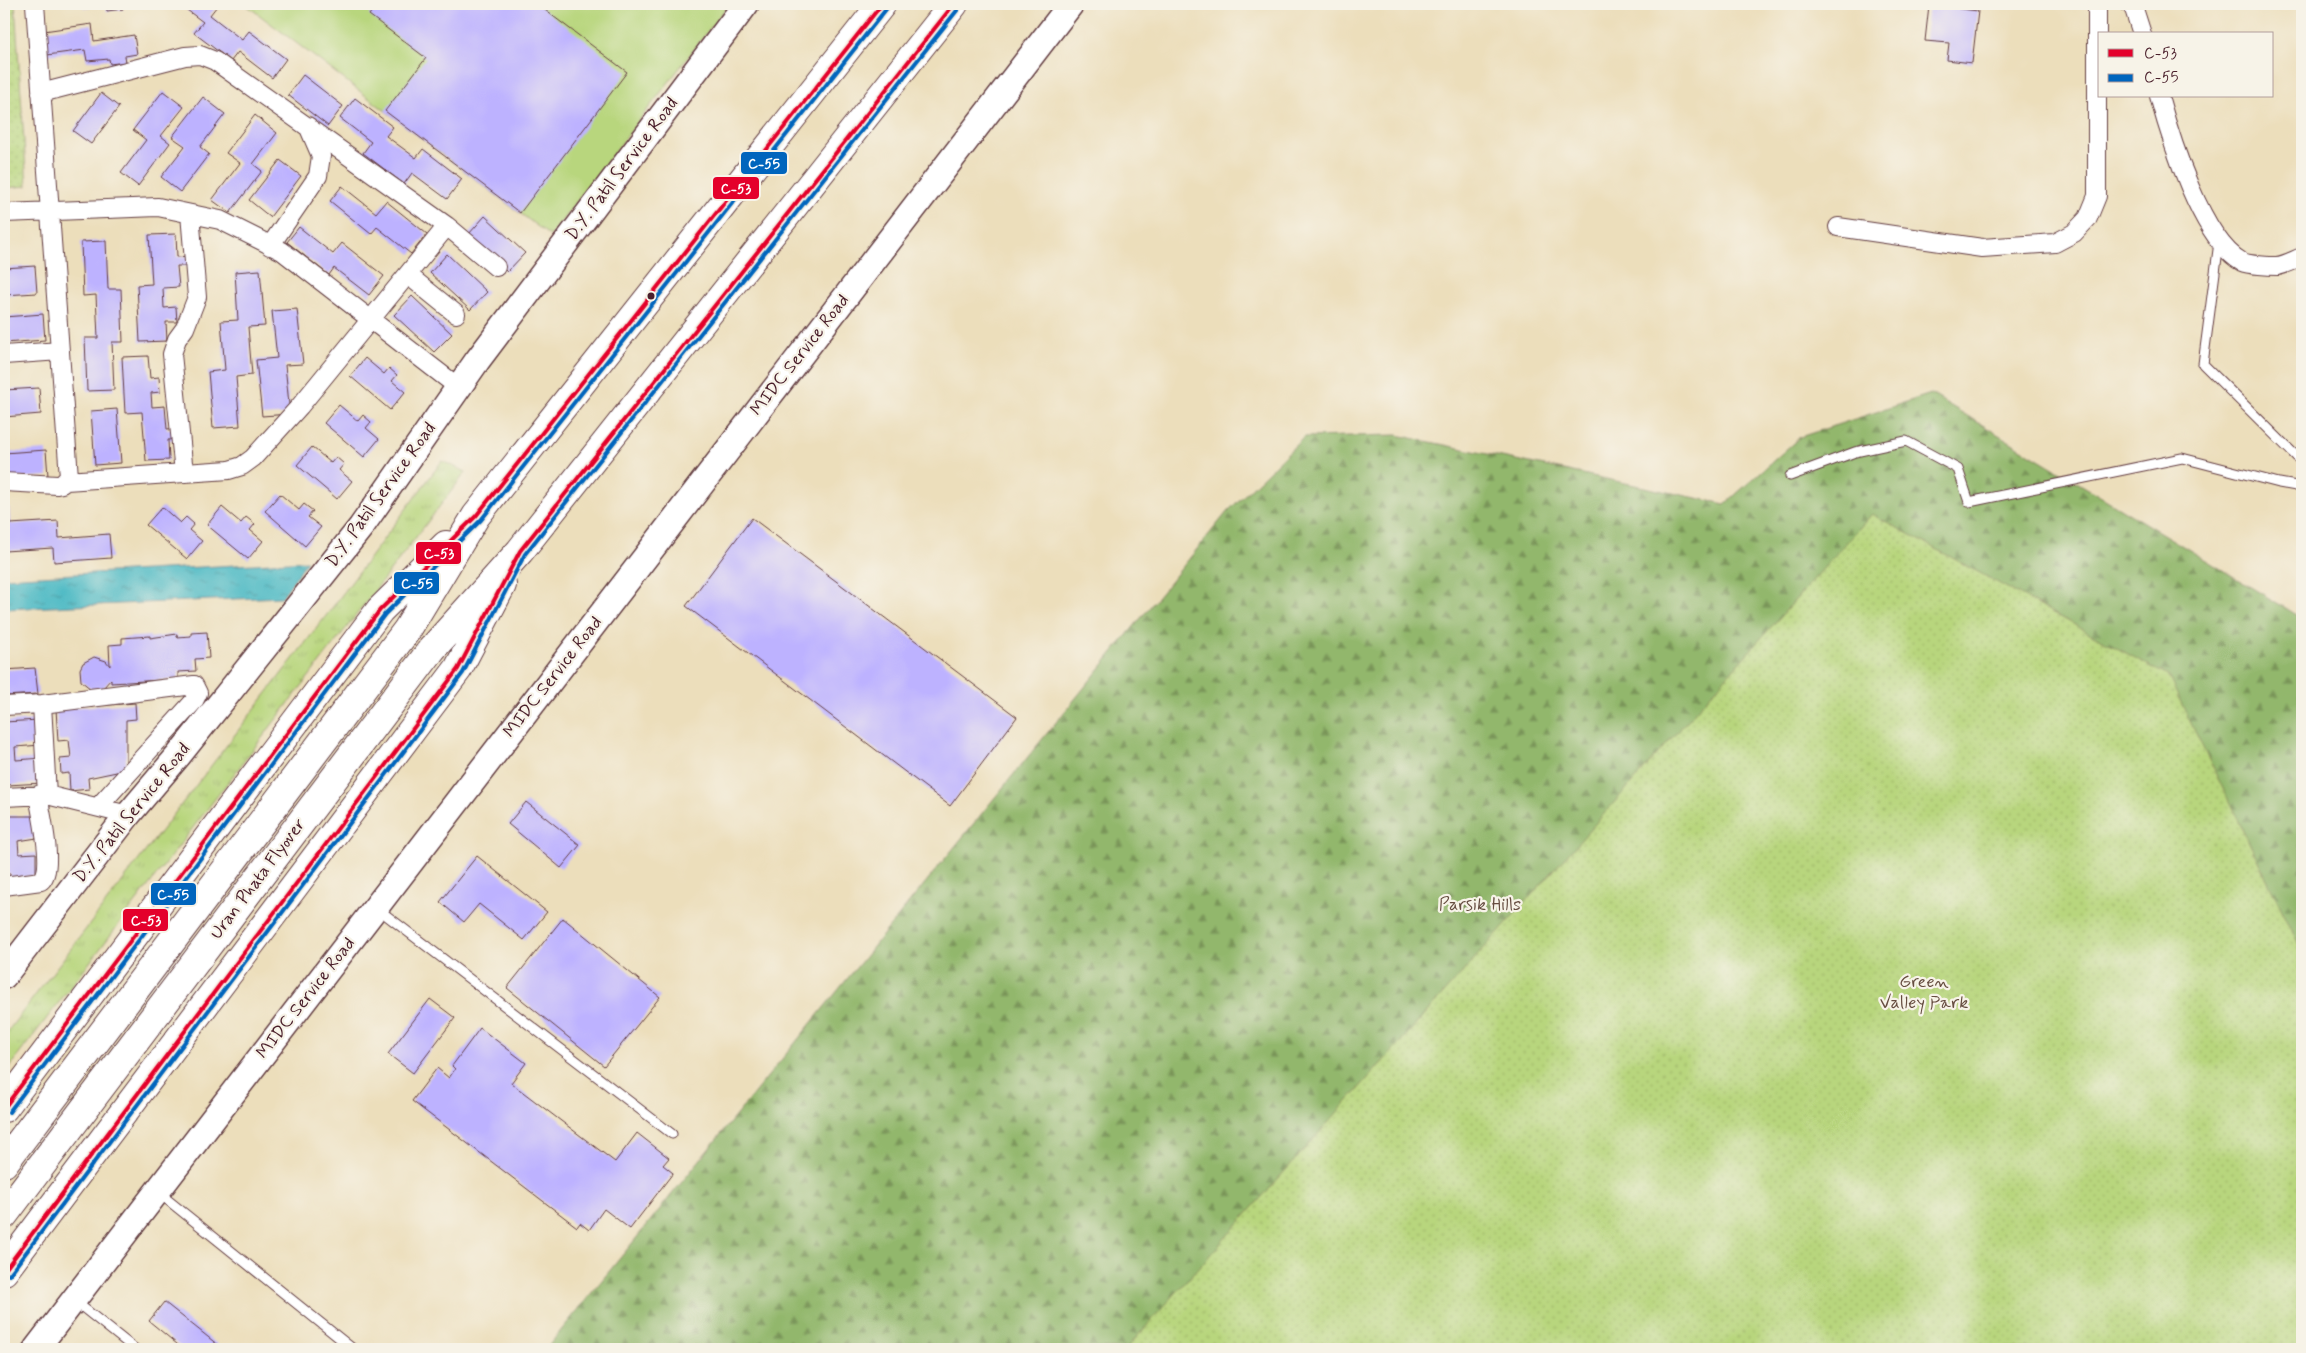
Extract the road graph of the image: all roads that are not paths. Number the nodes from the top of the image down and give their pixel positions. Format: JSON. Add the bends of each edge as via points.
{"nodes":[{"id":1,"x":35,"y":4,"type":"edge"},
{"id":2,"x":746,"y":4,"type":"edge"},
{"id":3,"x":882,"y":4,"type":"edge"},
{"id":4,"x":954,"y":4,"type":"edge"},
{"id":5,"x":1071,"y":4,"type":"edge"},
{"id":6,"x":2097,"y":4,"type":"edge"},
{"id":7,"x":2130,"y":4,"type":"edge"},
{"id":8,"x":2141,"y":32,"type":"edge"},
{"id":9,"x":41,"y":94,"type":"junction"},
{"id":10,"x":2160,"y":98,"type":"edge"},
{"id":11,"x":307,"y":125,"type":"junction"},
{"id":12,"x":49,"y":210,"type":"junction"},
{"id":13,"x":4,"y":213,"type":"edge"},
{"id":14,"x":190,"y":214,"type":"junction"},
{"id":15,"x":447,"y":226,"type":"junction"},
{"id":16,"x":1838,"y":226,"type":"dead end"},
{"id":17,"x":2219,"y":241,"type":"junction"},
{"id":18,"x":270,"y":246,"type":"junction"},
{"id":19,"x":2302,"y":257,"type":"edge"},
{"id":20,"x":496,"y":267,"type":"dead end"},
{"id":21,"x":408,"y":275,"type":"junction"},
{"id":22,"x":456,"y":314,"type":"dead end"},
{"id":23,"x":371,"y":320,"type":"junction"},
{"id":24,"x":60,"y":351,"type":"junction"},
{"id":25,"x":4,"y":355,"type":"edge"},
{"id":26,"x":458,"y":387,"type":"junction"},
{"id":27,"x":2302,"y":462,"type":"edge"},
{"id":28,"x":184,"y":473,"type":"junction"},
{"id":29,"x":1790,"y":476,"type":"dead end"},
{"id":30,"x":66,"y":481,"type":"junction"},
{"id":31,"x":4,"y":482,"type":"edge"},
{"id":32,"x":2302,"y":487,"type":"edge"},
{"id":33,"x":476,"y":516,"type":"junction"},
{"id":34,"x":520,"y":551,"type":"junction"},
{"id":35,"x":42,"y":704,"type":"junction"},
{"id":36,"x":4,"y":706,"type":"edge"},
{"id":37,"x":43,"y":795,"type":"junction"},
{"id":38,"x":4,"y":797,"type":"edge"},
{"id":39,"x":98,"y":807,"type":"junction"},
{"id":40,"x":128,"y":815,"type":"junction"},
{"id":41,"x":4,"y":886,"type":"edge"},
{"id":42,"x":376,"y":908,"type":"junction"},
{"id":43,"x":4,"y":976,"type":"edge"},
{"id":44,"x":4,"y":1108,"type":"edge"},
{"id":45,"x":672,"y":1134,"type":"dead end"},
{"id":46,"x":4,"y":1163,"type":"edge"},
{"id":47,"x":157,"y":1191,"type":"junction"},
{"id":48,"x":4,"y":1215,"type":"edge"},
{"id":49,"x":4,"y":1271,"type":"edge"},
{"id":50,"x":74,"y":1300,"type":"junction"},
{"id":51,"x":36,"y":1349,"type":"edge"},
{"id":52,"x":135,"y":1349,"type":"edge"},
{"id":53,"x":353,"y":1349,"type":"edge"}],
"edges":[{"from":1,"to":9,"type":"street"},
{"from":2,"to":26,"type":"street","name":"D.Y. Patil Service Road"},
{"from":3,"to":33,"type":"highway"},
{"from":4,"to":34,"type":"highway"},
{"from":5,"to":42,"type":"street","name":"MIDC Service Road"},
{"from":6,"to":16,"type":"street","via":[[2097,196],[2088,218],[2074,233],[2055,243],[1982,248]]},
{"from":7,"to":8,"type":"street"},
{"from":9,"to":11,"type":"street","via":[[185,56],[200,55],[215,61]]},
{"from":9,"to":12,"type":"street"},
{"from":10,"to":17,"type":"street","via":[[2203,217]]},
{"from":11,"to":15,"type":"street"},
{"from":11,"to":18,"type":"street","via":[[321,156],[318,176]]},
{"from":12,"to":13,"type":"street"},
{"from":12,"to":14,"type":"street","via":[[158,208]]},
{"from":12,"to":24,"type":"street"},
{"from":14,"to":18,"type":"street","via":[[220,220]]},
{"from":14,"to":28,"type":"street","via":[[197,297],[185,328],[176,338],[172,354]]},
{"from":15,"to":20,"type":"street"},
{"from":15,"to":21,"type":"street"},
{"from":17,"to":19,"type":"street","via":[[2243,262],[2277,266]]},
{"from":17,"to":27,"type":"lane","via":[[2204,364]]},
{"from":18,"to":23,"type":"street"},
{"from":21,"to":22,"type":"street"},
{"from":21,"to":23,"type":"street"},
{"from":23,"to":26,"type":"street"},
{"from":23,"to":28,"type":"street","via":[[253,458],[229,470]]},
{"from":24,"to":25,"type":"street"},
{"from":24,"to":30,"type":"street","via":[[69,468]]},
{"from":26,"to":40,"type":"street","name":"D.Y. Patil Service Road","via":[[361,528]]},
{"from":28,"to":30,"type":"street"},
{"from":29,"to":32,"type":"lane","via":[[1855,452],[1906,441],[1958,469],[1969,502],[2182,458]]},
{"from":30,"to":31,"type":"street","via":[[57,485]]},
{"from":33,"to":44,"type":"highway","via":[[380,610]]},
{"from":33,"to":46,"type":"highway","name":"Uran Phata Flyover","via":[[407,630]]},
{"from":34,"to":48,"type":"highway","name":"Uran Phata Flyover","via":[[432,649]]},
{"from":34,"to":49,"type":"highway","via":[[458,669]]},
{"from":35,"to":36,"type":"street"},
{"from":35,"to":37,"type":"street"},
{"from":35,"to":39,"type":"street","via":[[194,686],[198,694],[194,701]]},
{"from":37,"to":38,"type":"street"},
{"from":37,"to":39,"type":"street"},
{"from":37,"to":41,"type":"street","via":[[38,843],[48,865],[45,877],[41,881]]},
{"from":39,"to":40,"type":"street"},
{"from":40,"to":43,"type":"street","name":"D.Y. Patil Service Road"},
{"from":42,"to":45,"type":"lane"},
{"from":42,"to":47,"type":"street","name":"MIDC Service Road"},
{"from":47,"to":50,"type":"street","name":"MIDC Service Road"},
{"from":47,"to":53,"type":"lane"},
{"from":50,"to":51,"type":"street","name":"MIDC Service Road"},
{"from":50,"to":52,"type":"lane"}]}
